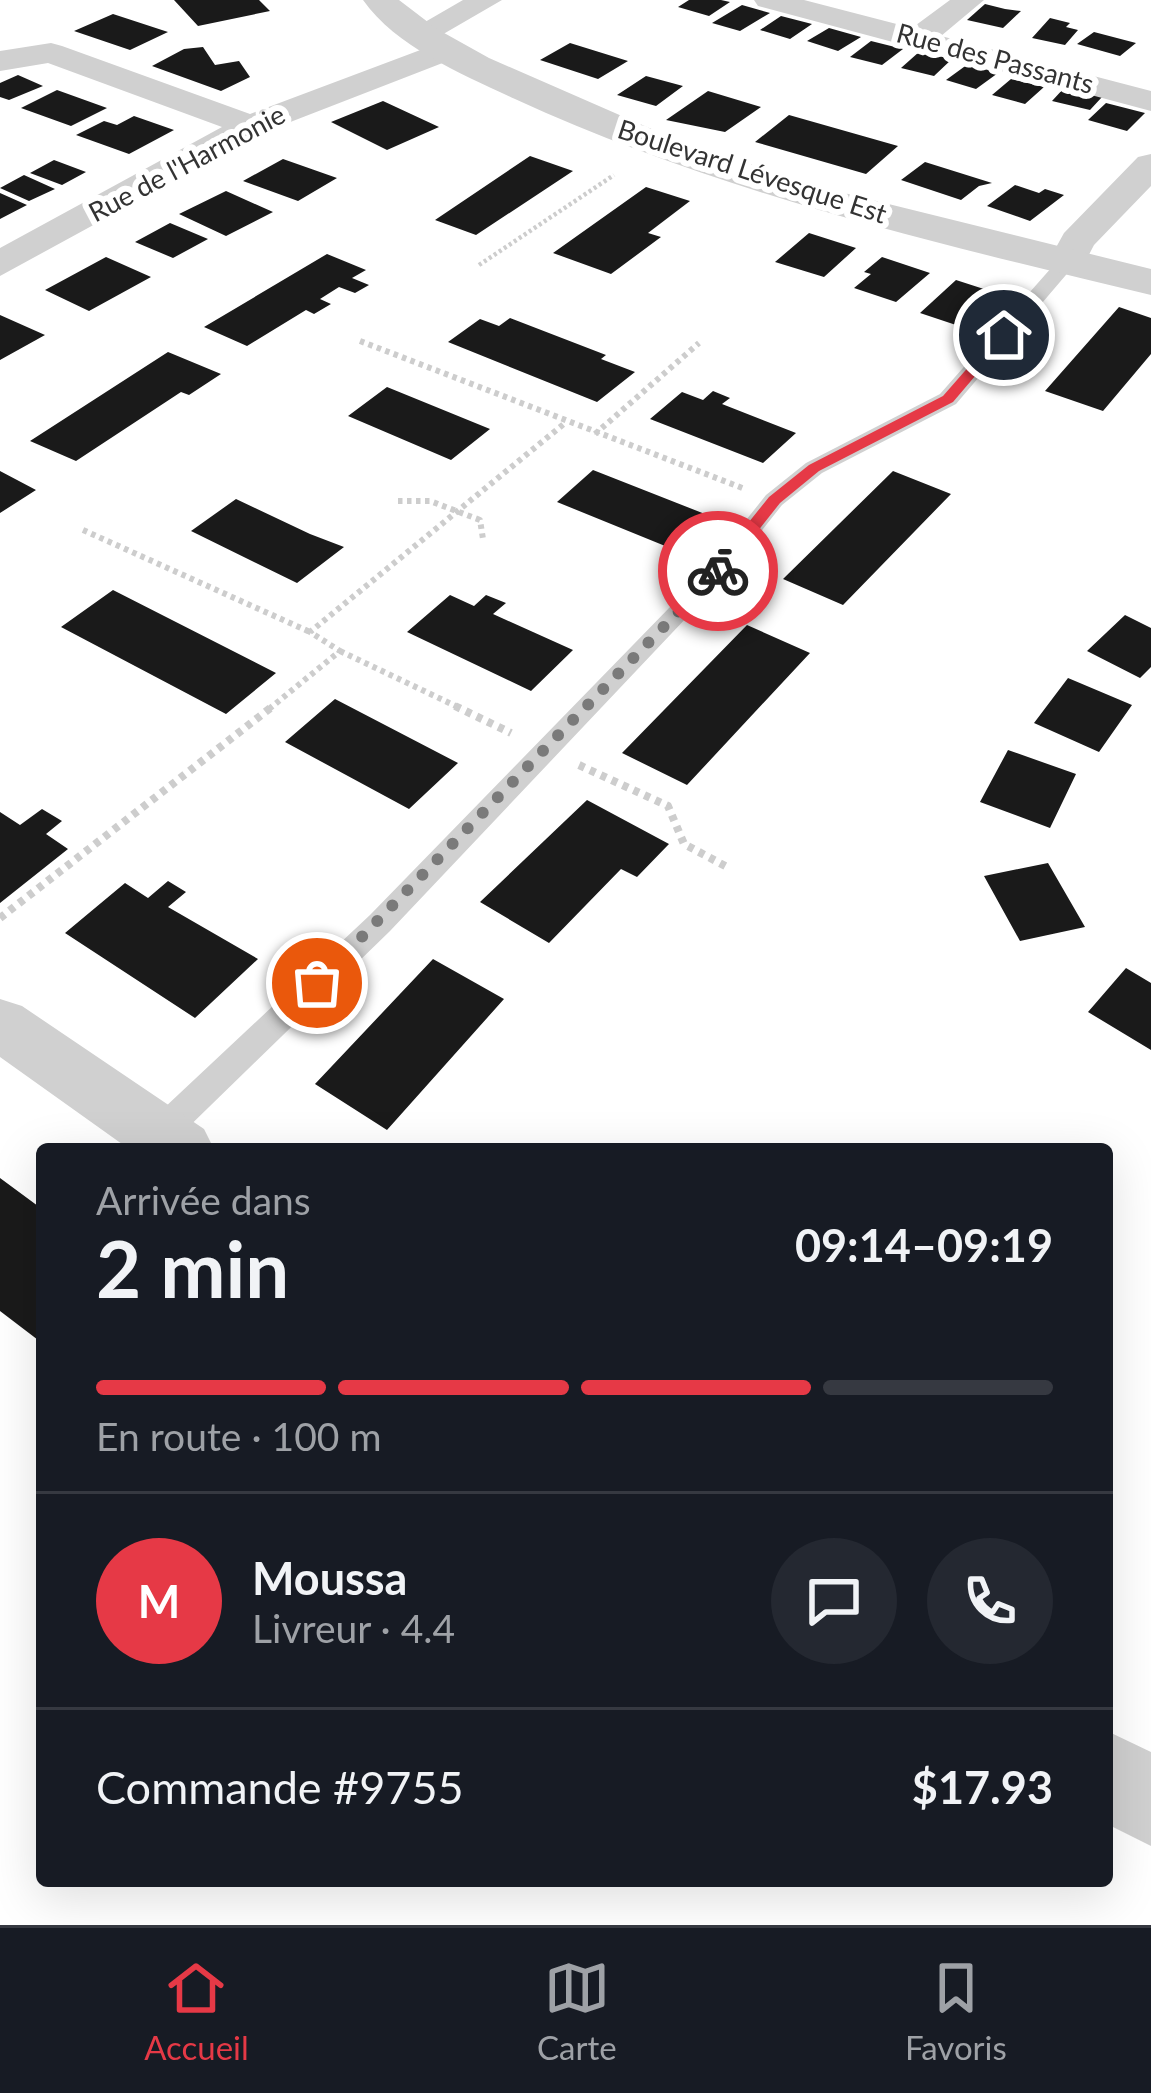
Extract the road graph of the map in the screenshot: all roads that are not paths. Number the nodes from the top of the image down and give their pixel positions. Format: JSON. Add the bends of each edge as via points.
{"nodes":[{"id":1,"x":380,"y":0,"type":"edge"},
{"id":2,"x":487,"y":0,"type":"edge"},
{"id":3,"x":769,"y":0,"type":"edge"},
{"id":4,"x":969,"y":0,"type":"edge"},
{"id":5,"x":917,"y":39,"type":"junction"},
{"id":6,"x":434,"y":42,"type":"junction"},
{"id":7,"x":0,"y":61,"type":"edge"},
{"id":8,"x":1151,"y":101,"type":"edge"},
{"id":9,"x":250,"y":126,"type":"junction"},
{"id":10,"x":1151,"y":165,"type":"edge"},
{"id":11,"x":1067,"y":262,"type":"junction"},
{"id":12,"x":0,"y":264,"type":"edge"},
{"id":13,"x":1151,"y":282,"type":"edge"},
{"id":14,"x":0,"y":1024,"type":"edge"},
{"id":15,"x":170,"y":1141,"type":"edge"},
{"id":16,"x":1113,"y":1777,"type":"edge"},
{"id":17,"x":1151,"y":1803,"type":"edge"}],
"edges":[{"from":1,"to":6,"type":"street","name":"Boulevard Lévesque Est"},
{"from":2,"to":6,"type":"street","name":"Rue de l'Harmonie"},
{"from":3,"to":5,"type":"street","name":"Rue des Passants"},
{"from":4,"to":5,"type":"street"},
{"from":5,"to":8,"type":"street","name":"Rue des Passants"},
{"from":6,"to":9,"type":"street","name":"Rue de l'Harmonie"},
{"from":6,"to":11,"type":"street","name":"Boulevard Lévesque Est","via":[[644,141],[854,208]]},
{"from":7,"to":9,"type":"street","via":[[50,53]]},
{"from":9,"to":12,"type":"street","name":"Rue de l'Harmonie"},
{"from":10,"to":11,"type":"street","via":[[1077,241]]},
{"from":11,"to":13,"type":"street","name":"Boulevard Lévesque Est"},
{"from":11,"to":15,"type":"lane","via":[[948,399],[814,468],[775,500],[716,573]]},
{"from":14,"to":15,"type":"street"},
{"from":16,"to":17,"type":"street"}]}
